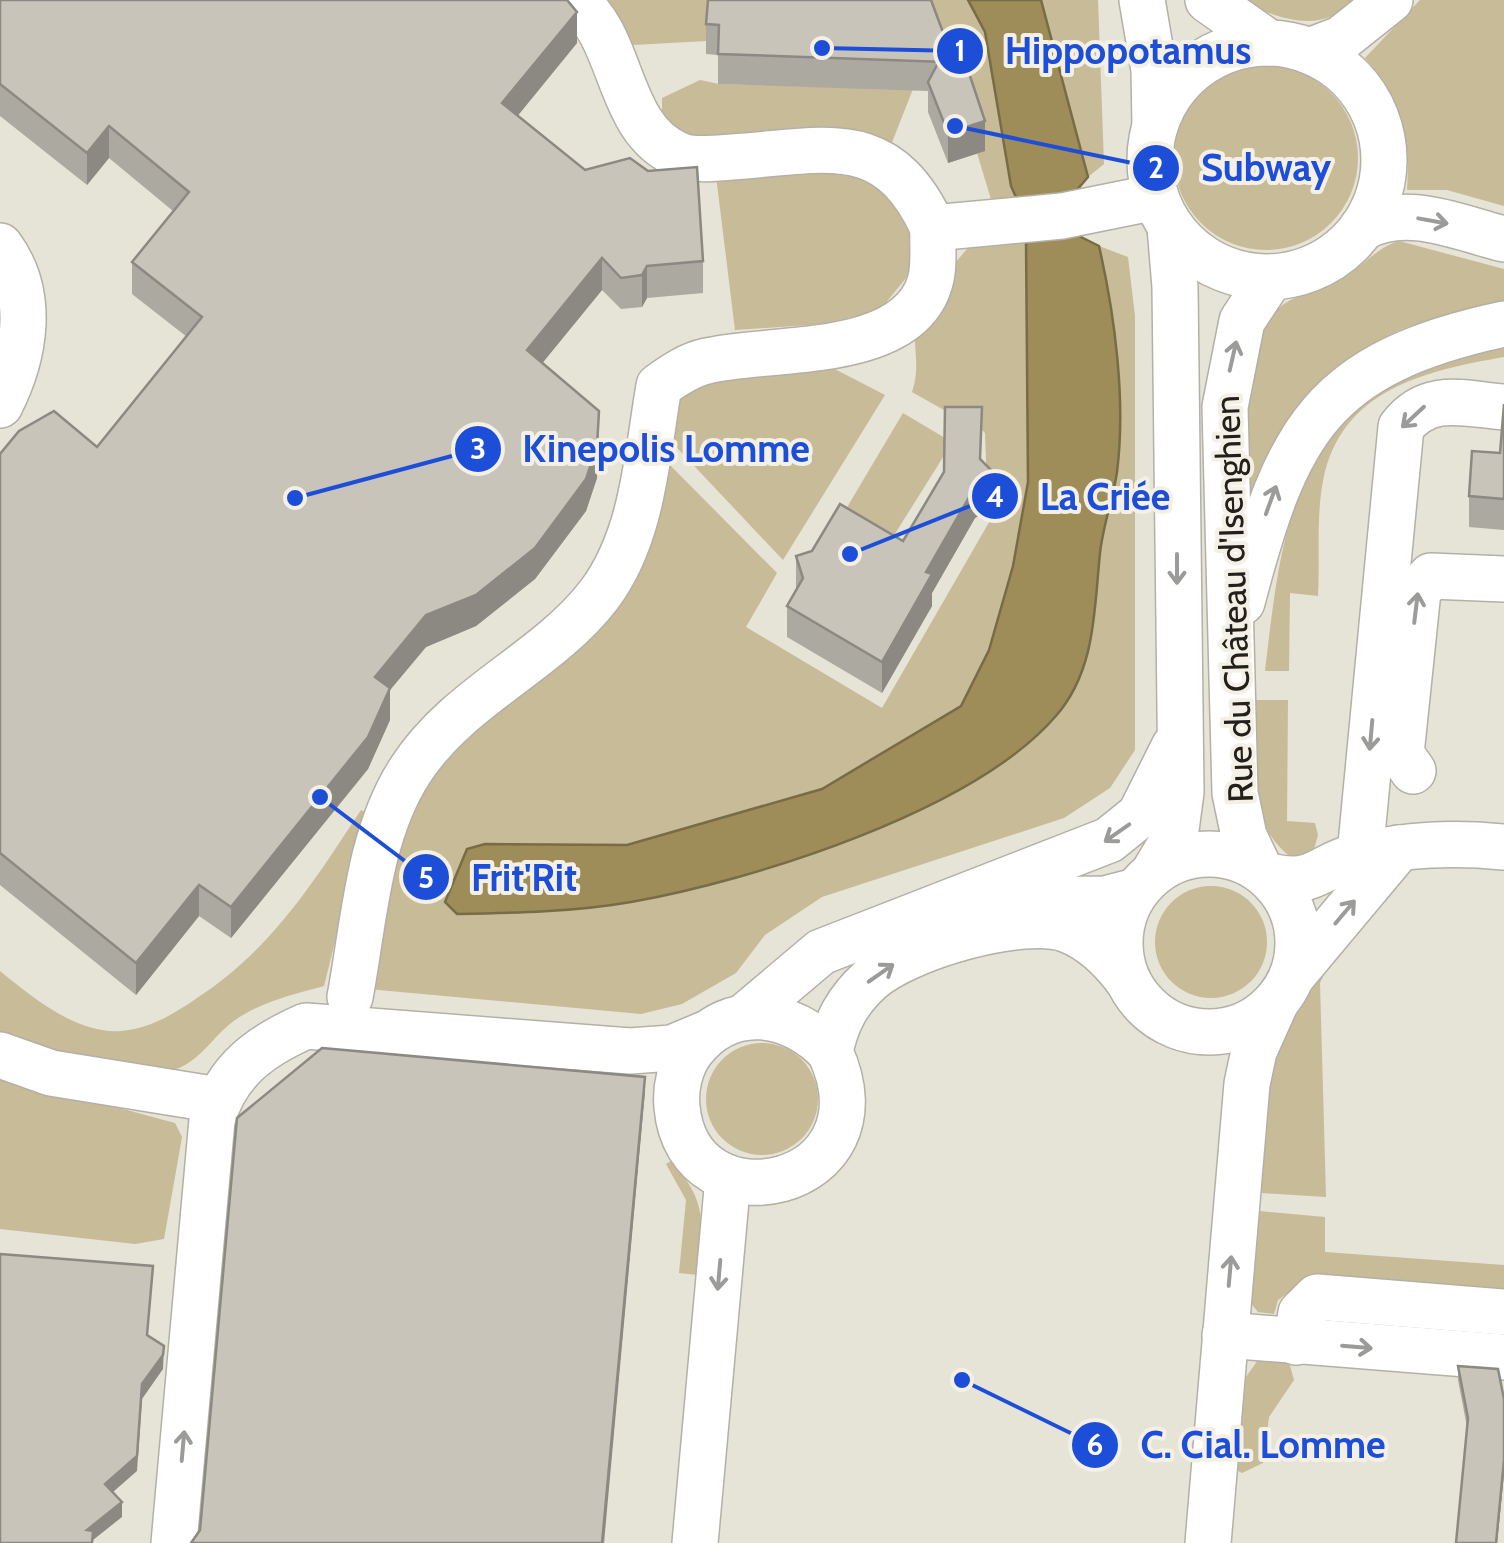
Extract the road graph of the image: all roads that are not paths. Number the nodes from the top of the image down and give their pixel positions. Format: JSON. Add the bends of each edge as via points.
{"nodes":[{"id":1,"x":574,"y":0,"type":"edge"},
{"id":2,"x":1142,"y":0,"type":"edge"},
{"id":3,"x":1208,"y":0,"type":"edge"},
{"id":4,"x":1390,"y":0,"type":"edge"},
{"id":5,"x":1289,"y":47,"type":"junction"},
{"id":6,"x":1155,"y":126,"type":"junction"},
{"id":7,"x":1163,"y":212,"type":"junction"},
{"id":8,"x":933,"y":228,"type":"junction"},
{"id":9,"x":1362,"y":228,"type":"junction"},
{"id":10,"x":1504,"y":238,"type":"edge"},
{"id":11,"x":0,"y":246,"type":"edge"},
{"id":12,"x":1272,"y":277,"type":"junction"},
{"id":13,"x":1504,"y":324,"type":"edge"},
{"id":14,"x":0,"y":406,"type":"edge"},
{"id":15,"x":1504,"y":408,"type":"edge"},
{"id":16,"x":1504,"y":578,"type":"edge"},
{"id":17,"x":1229,"y":662,"type":"junction"},
{"id":18,"x":1178,"y":721,"type":"junction"},
{"id":19,"x":1413,"y":770,"type":"dead end"},
{"id":20,"x":1504,"y":846,"type":"edge"},
{"id":21,"x":1379,"y":852,"type":"junction"},
{"id":22,"x":1264,"y":872,"type":"junction"},
{"id":23,"x":1145,"y":881,"type":"junction"},
{"id":24,"x":928,"y":910,"type":"junction"},
{"id":25,"x":1127,"y":980,"type":"junction"},
{"id":26,"x":1285,"y":989,"type":"junction"},
{"id":27,"x":350,"y":997,"type":"dead end"},
{"id":28,"x":726,"y":1025,"type":"junction"},
{"id":29,"x":578,"y":1050,"type":"junction"},
{"id":30,"x":830,"y":1052,"type":"junction"},
{"id":31,"x":0,"y":1055,"type":"edge"},
{"id":32,"x":676,"y":1099,"type":"junction"},
{"id":33,"x":218,"y":1100,"type":"junction"},
{"id":34,"x":728,"y":1178,"type":"junction"},
{"id":35,"x":1504,"y":1312,"type":"edge"},
{"id":36,"x":1225,"y":1335,"type":"junction"},
{"id":37,"x":1296,"y":1342,"type":"junction"},
{"id":38,"x":1504,"y":1357,"type":"edge"},
{"id":39,"x":189,"y":1539,"type":"edge"},
{"id":40,"x":695,"y":1543,"type":"edge"},
{"id":41,"x":1208,"y":1543,"type":"edge"}],
"edges":[{"from":1,"to":8,"type":"street","via":[[607,47],[646,134],[680,156],[844,149],[894,167]]},
{"from":2,"to":6,"type":"street","name":"Rue du Château d'Isenghien"},
{"from":3,"to":5,"type":"street"},
{"from":4,"to":5,"type":"street","name":"Rue du Château d'Isenghien","via":[[1341,40]]},
{"from":5,"to":6,"type":"street","name":"Rue du Château d'Isenghien","via":[[1229,50],[1204,62],[1174,89]]},
{"from":5,"to":9,"type":"street","via":[[1334,64],[1355,84],[1381,133],[1380,190]]},
{"from":6,"to":7,"type":"street","name":"Rue du Château d'Isenghien","via":[[1150,162]]},
{"from":7,"to":8,"type":"street"},
{"from":7,"to":12,"type":"street","via":[[1188,246],[1220,268]]},
{"from":7,"to":18,"type":"street","name":"Rue du Château d'Isenghien","one_way":true,"via":[[1175,288]]},
{"from":8,"to":27,"type":"street","via":[[930,283],[912,311],[886,330],[844,344],[706,361],[659,386],[626,549],[599,595],[463,710],[410,770],[382,826]]},
{"from":9,"to":10,"type":"street","one_way":true,"via":[[1388,218],[1421,218]]},
{"from":9,"to":12,"type":"street","via":[[1322,263]]},
{"from":11,"to":14,"type":"street","via":[[20,288],[24,332],[16,375]]},
{"from":17,"to":12,"type":"street","name":"Rue du Château d'Isenghien","one_way":true,"via":[[1227,389],[1242,322]]},
{"from":17,"to":13,"type":"street","one_way":true,"via":[[1272,497],[1296,447],[1326,408],[1366,372],[1406,350]]},
{"from":15,"to":21,"type":"street","one_way":true,"via":[[1432,402],[1401,427]]},
{"from":19,"to":16,"type":"street","one_way":true,"via":[[1401,754],[1418,592],[1431,576]]},
{"from":17,"to":22,"type":"street","name":"Rue du Château d'Isenghien","via":[[1237,807]]},
{"from":18,"to":23,"type":"street","name":"Rue du Château d'Isenghien","via":[[1180,816],[1175,837]]},
{"from":18,"to":24,"type":"street","name":"Rue du Château d'Isenghien","one_way":true,"via":[[1165,771],[1126,828],[1090,850]]},
{"from":20,"to":21,"type":"street","via":[[1451,842]]},
{"from":21,"to":22,"type":"street","via":[[1305,880]]},
{"from":26,"to":21,"type":"street","one_way":true},
{"from":22,"to":23,"type":"street","via":[[1218,853],[1195,854]]},
{"from":22,"to":26,"type":"street","via":[[1284,893],[1298,933]]},
{"from":23,"to":24,"type":"street","via":[[1104,899]]},
{"from":23,"to":25,"type":"street","via":[[1120,934]]},
{"from":24,"to":28,"type":"street","name":"Rue du Château d'Isenghien","via":[[821,952]]},
{"from":25,"to":26,"type":"street","via":[[1154,1014],[1196,1032],[1240,1026]]},
{"from":30,"to":25,"type":"street","one_way":true,"via":[[840,1015],[873,977],[992,930],[1068,930],[1101,950]]},
{"from":36,"to":26,"type":"street","one_way":true,"via":[[1250,1068]]},
{"from":28,"to":29,"type":"street","via":[[657,1051]]},
{"from":28,"to":30,"type":"street","via":[[768,1016],[793,1022]]},
{"from":28,"to":32,"type":"street","via":[[691,1052]]},
{"from":29,"to":32,"type":"street","via":[[628,1065]]},
{"from":29,"to":33,"type":"street","via":[[306,1026],[258,1050]]},
{"from":30,"to":34,"type":"street","via":[[844,1103],[825,1153],[780,1182]]},
{"from":31,"to":33,"type":"street","via":[[51,1073]]},
{"from":32,"to":34,"type":"street","via":[[694,1152]]},
{"from":39,"to":33,"type":"street","one_way":true,"via":[[196,1298]]},
{"from":34,"to":40,"type":"street","one_way":true},
{"from":35,"to":37,"type":"street","via":[[1317,1297],[1301,1313]]},
{"from":36,"to":37,"type":"street"},
{"from":36,"to":41,"type":"street"},
{"from":37,"to":38,"type":"street","one_way":true}]}
